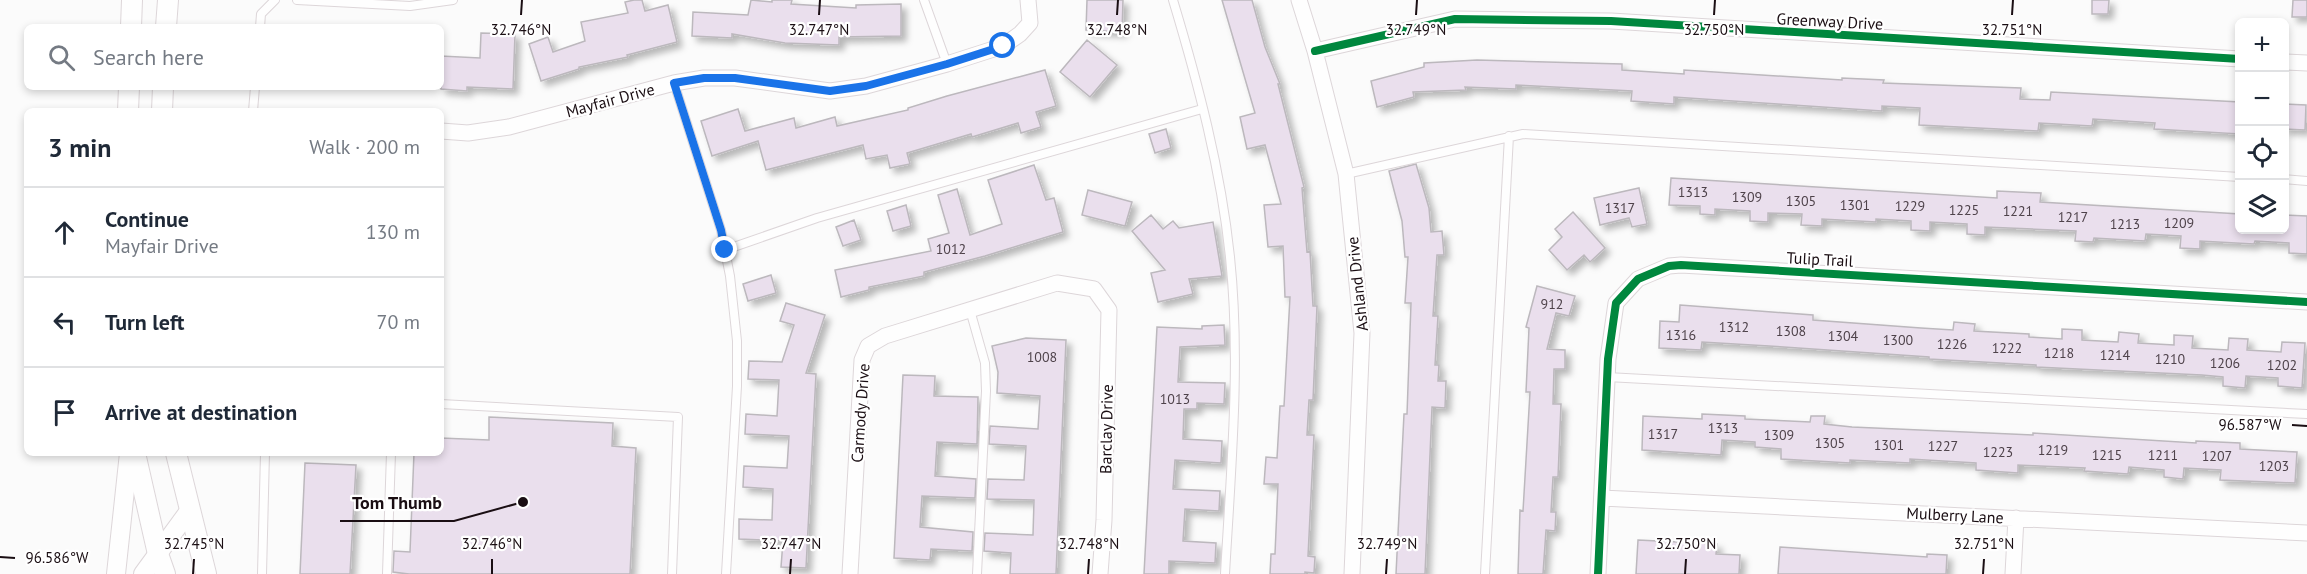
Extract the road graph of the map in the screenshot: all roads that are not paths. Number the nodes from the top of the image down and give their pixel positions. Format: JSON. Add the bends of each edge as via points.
{"nodes":[{"id":1,"x":132,"y":0,"type":"edge"},
{"id":2,"x":168,"y":0,"type":"edge"},
{"id":3,"x":274,"y":0,"type":"edge"},
{"id":4,"x":297,"y":0,"type":"edge"},
{"id":5,"x":453,"y":0,"type":"edge"},
{"id":6,"x":924,"y":0,"type":"edge"},
{"id":7,"x":1028,"y":0,"type":"edge"},
{"id":8,"x":1173,"y":0,"type":"edge"},
{"id":9,"x":1299,"y":0,"type":"edge"},
{"id":10,"x":131,"y":24,"type":"edge"},
{"id":11,"x":166,"y":24,"type":"edge"},
{"id":12,"x":260,"y":24,"type":"edge"},
{"id":13,"x":1315,"y":51,"type":"junction"},
{"id":14,"x":2235,"y":59,"type":"edge"},
{"id":15,"x":2289,"y":62,"type":"edge"},
{"id":16,"x":2307,"y":63,"type":"edge"},
{"id":17,"x":947,"y":64,"type":"junction"},
{"id":18,"x":674,"y":83,"type":"junction"},
{"id":19,"x":129,"y":90,"type":"edge"},
{"id":20,"x":163,"y":90,"type":"edge"},
{"id":21,"x":255,"y":90,"type":"edge"},
{"id":22,"x":128,"y":108,"type":"edge"},
{"id":23,"x":162,"y":108,"type":"edge"},
{"id":24,"x":253,"y":108,"type":"edge"},
{"id":25,"x":1202,"y":109,"type":"junction"},
{"id":26,"x":444,"y":131,"type":"edge"},
{"id":27,"x":1509,"y":136,"type":"junction"},
{"id":28,"x":1346,"y":174,"type":"junction"},
{"id":29,"x":2235,"y":177,"type":"edge"},
{"id":30,"x":2289,"y":180,"type":"edge"},
{"id":31,"x":2307,"y":181,"type":"edge"},
{"id":32,"x":725,"y":250,"type":"junction"},
{"id":33,"x":1095,"y":289,"type":"joint"},
{"id":34,"x":2307,"y":302,"type":"edge"},
{"id":35,"x":970,"y":309,"type":"junction"},
{"id":36,"x":1607,"y":377,"type":"junction"},
{"id":37,"x":444,"y":404,"type":"edge"},
{"id":38,"x":2307,"y":414,"type":"edge"},
{"id":39,"x":129,"y":456,"type":"edge"},
{"id":40,"x":136,"y":456,"type":"edge"},
{"id":41,"x":177,"y":456,"type":"edge"},
{"id":42,"x":265,"y":456,"type":"edge"},
{"id":43,"x":391,"y":456,"type":"edge"},
{"id":44,"x":1602,"y":498,"type":"junction"},
{"id":45,"x":189,"y":511,"type":"junction"},
{"id":46,"x":2016,"y":518,"type":"junction"},
{"id":47,"x":2307,"y":533,"type":"edge"},
{"id":48,"x":158,"y":554,"type":"junction"},
{"id":49,"x":116,"y":574,"type":"edge"},
{"id":50,"x":143,"y":574,"type":"edge"},
{"id":51,"x":165,"y":574,"type":"edge"},
{"id":52,"x":206,"y":574,"type":"edge"},
{"id":53,"x":262,"y":574,"type":"edge"},
{"id":54,"x":387,"y":574,"type":"edge"},
{"id":55,"x":672,"y":574,"type":"edge"},
{"id":56,"x":726,"y":574,"type":"edge"},
{"id":57,"x":850,"y":574,"type":"edge"},
{"id":58,"x":977,"y":574,"type":"edge"},
{"id":59,"x":1100,"y":574,"type":"edge"},
{"id":60,"x":1225,"y":574,"type":"edge"},
{"id":61,"x":1352,"y":574,"type":"edge"},
{"id":62,"x":1485,"y":574,"type":"edge"},
{"id":63,"x":1598,"y":574,"type":"edge"},
{"id":64,"x":2013,"y":574,"type":"edge"}],
"edges":[{"from":1,"to":10,"type":"main road"},
{"from":2,"to":11,"type":"main road"},
{"from":3,"to":12,"type":"lane","via":[[261,14]]},
{"from":4,"to":5,"type":"lane","via":[[410,6]]},
{"from":6,"to":17,"type":"lane"},
{"from":7,"to":17,"type":"street","name":"Mayfair Drive","via":[[1030,23],[1020,34],[1003,46]]},
{"from":8,"to":25,"type":"lane"},
{"from":9,"to":13,"type":"street","name":"Ashland Drive"},
{"from":13,"to":14,"type":"street","name":"Greenway Drive","via":[[1455,19],[1611,21]]},
{"from":13,"to":28,"type":"street","name":"Ashland Drive"},
{"from":15,"to":16,"type":"street"},
{"from":17,"to":18,"type":"street","name":"Mayfair Drive","via":[[866,86],[830,91],[735,78]]},
{"from":18,"to":26,"type":"street","name":"Mayfair Drive","via":[[509,127],[468,133]]},
{"from":18,"to":32,"type":"lane"},
{"from":19,"to":22,"type":"main road"},
{"from":20,"to":23,"type":"main road"},
{"from":21,"to":24,"type":"lane"},
{"from":25,"to":32,"type":"lane","via":[[817,218]]},
{"from":25,"to":60,"type":"lane","via":[[1229,246],[1234,328],[1236,386]]},
{"from":27,"to":28,"type":"lane"},
{"from":27,"to":29,"type":"lane"},
{"from":27,"to":62,"type":"lane"},
{"from":28,"to":61,"type":"street","name":"Ashland Drive","via":[[1362,333]]},
{"from":30,"to":31,"type":"lane"},
{"from":32,"to":56,"type":"lane","via":[[737,341]]},
{"from":33,"to":35,"type":"street","name":"Carmody Drive","via":[[1057,283]]},
{"from":33,"to":59,"type":"street","name":"Barclay Drive","via":[[1109,310]]},
{"from":34,"to":36,"type":"street","name":"Tulip Trail","via":[[1669,266],[1638,279],[1616,303]]},
{"from":35,"to":57,"type":"street","name":"Carmody Drive","via":[[885,336],[868,346],[862,360]]},
{"from":35,"to":58,"type":"lane","via":[[985,363],[986,391]]},
{"from":36,"to":38,"type":"lane"},
{"from":36,"to":44,"type":"street","name":"Tulip Trail"},
{"from":37,"to":55,"type":"lane","via":[[678,417]]},
{"from":39,"to":49,"type":"street"},
{"from":40,"to":48,"type":"main road"},
{"from":41,"to":45,"type":"main road"},
{"from":42,"to":53,"type":"lane"},
{"from":43,"to":54,"type":"lane"},
{"from":44,"to":46,"type":"street","name":"Mulberry Lane"},
{"from":44,"to":63,"type":"street","name":"Tulip Trail"},
{"from":45,"to":48,"type":"street"},
{"from":45,"to":52,"type":"main road"},
{"from":46,"to":47,"type":"street","name":"Mulberry Lane"},
{"from":46,"to":64,"type":"street"},
{"from":48,"to":50,"type":"street"},
{"from":48,"to":51,"type":"main road"}]}
